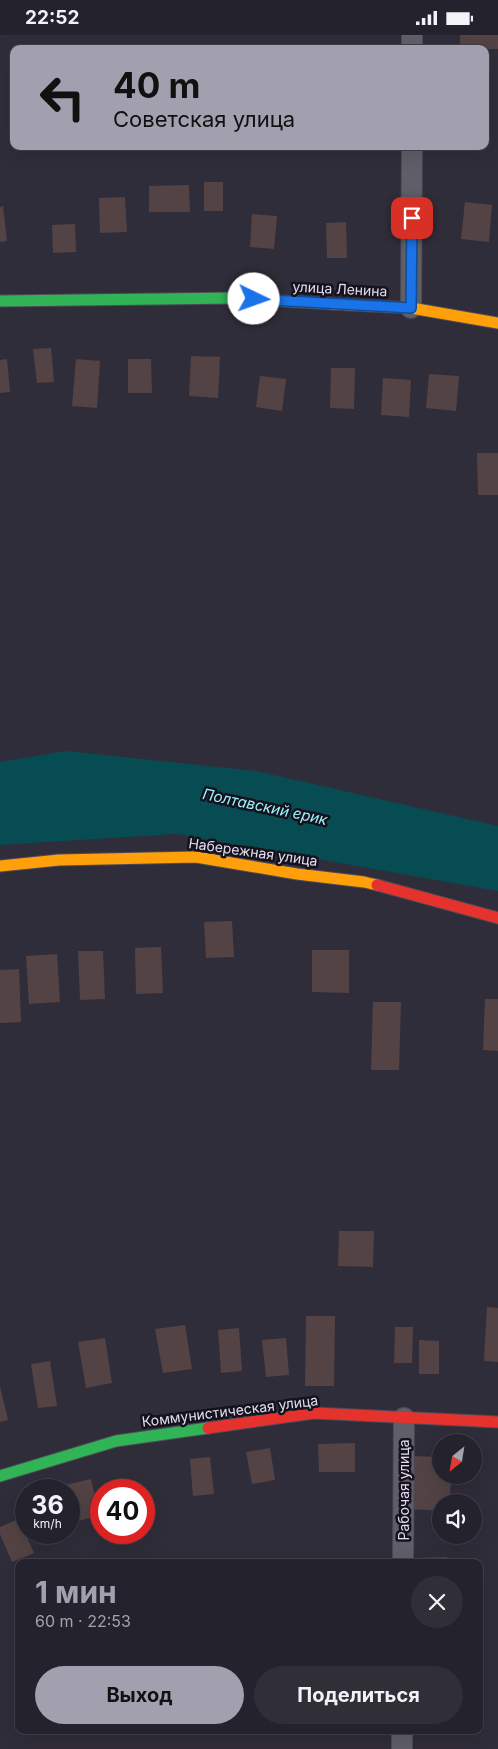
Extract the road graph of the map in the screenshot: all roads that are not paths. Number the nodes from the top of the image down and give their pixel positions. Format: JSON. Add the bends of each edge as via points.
{"nodes":[{"id":1,"x":412,"y":150,"type":"edge"},
{"id":2,"x":0,"y":301,"type":"edge"},
{"id":3,"x":411,"y":308,"type":"junction"},
{"id":4,"x":498,"y":323,"type":"edge"},
{"id":5,"x":0,"y":866,"type":"edge"},
{"id":6,"x":498,"y":918,"type":"edge"},
{"id":7,"x":404,"y":1418,"type":"junction"},
{"id":8,"x":498,"y":1422,"type":"edge"},
{"id":9,"x":0,"y":1476,"type":"edge"},
{"id":10,"x":404,"y":1559,"type":"edge"},
{"id":11,"x":402,"y":1734,"type":"edge"},
{"id":12,"x":402,"y":1749,"type":"edge"}],
"edges":[{"from":1,"to":3,"type":"street"},
{"from":2,"to":3,"type":"street","name":"улица Ленина","via":[[235,298]]},
{"from":3,"to":4,"type":"street","name":"улица Ленина"},
{"from":5,"to":6,"type":"street","name":"Набережная улица","via":[[59,860],[196,857],[297,874],[364,881]]},
{"from":7,"to":8,"type":"street","name":"Коммунистическая улица"},
{"from":7,"to":9,"type":"street","name":"Коммунистическая улица","via":[[314,1413],[116,1441]]},
{"from":7,"to":10,"type":"street","name":"Рабочая улица"},
{"from":11,"to":12,"type":"street"}]}
